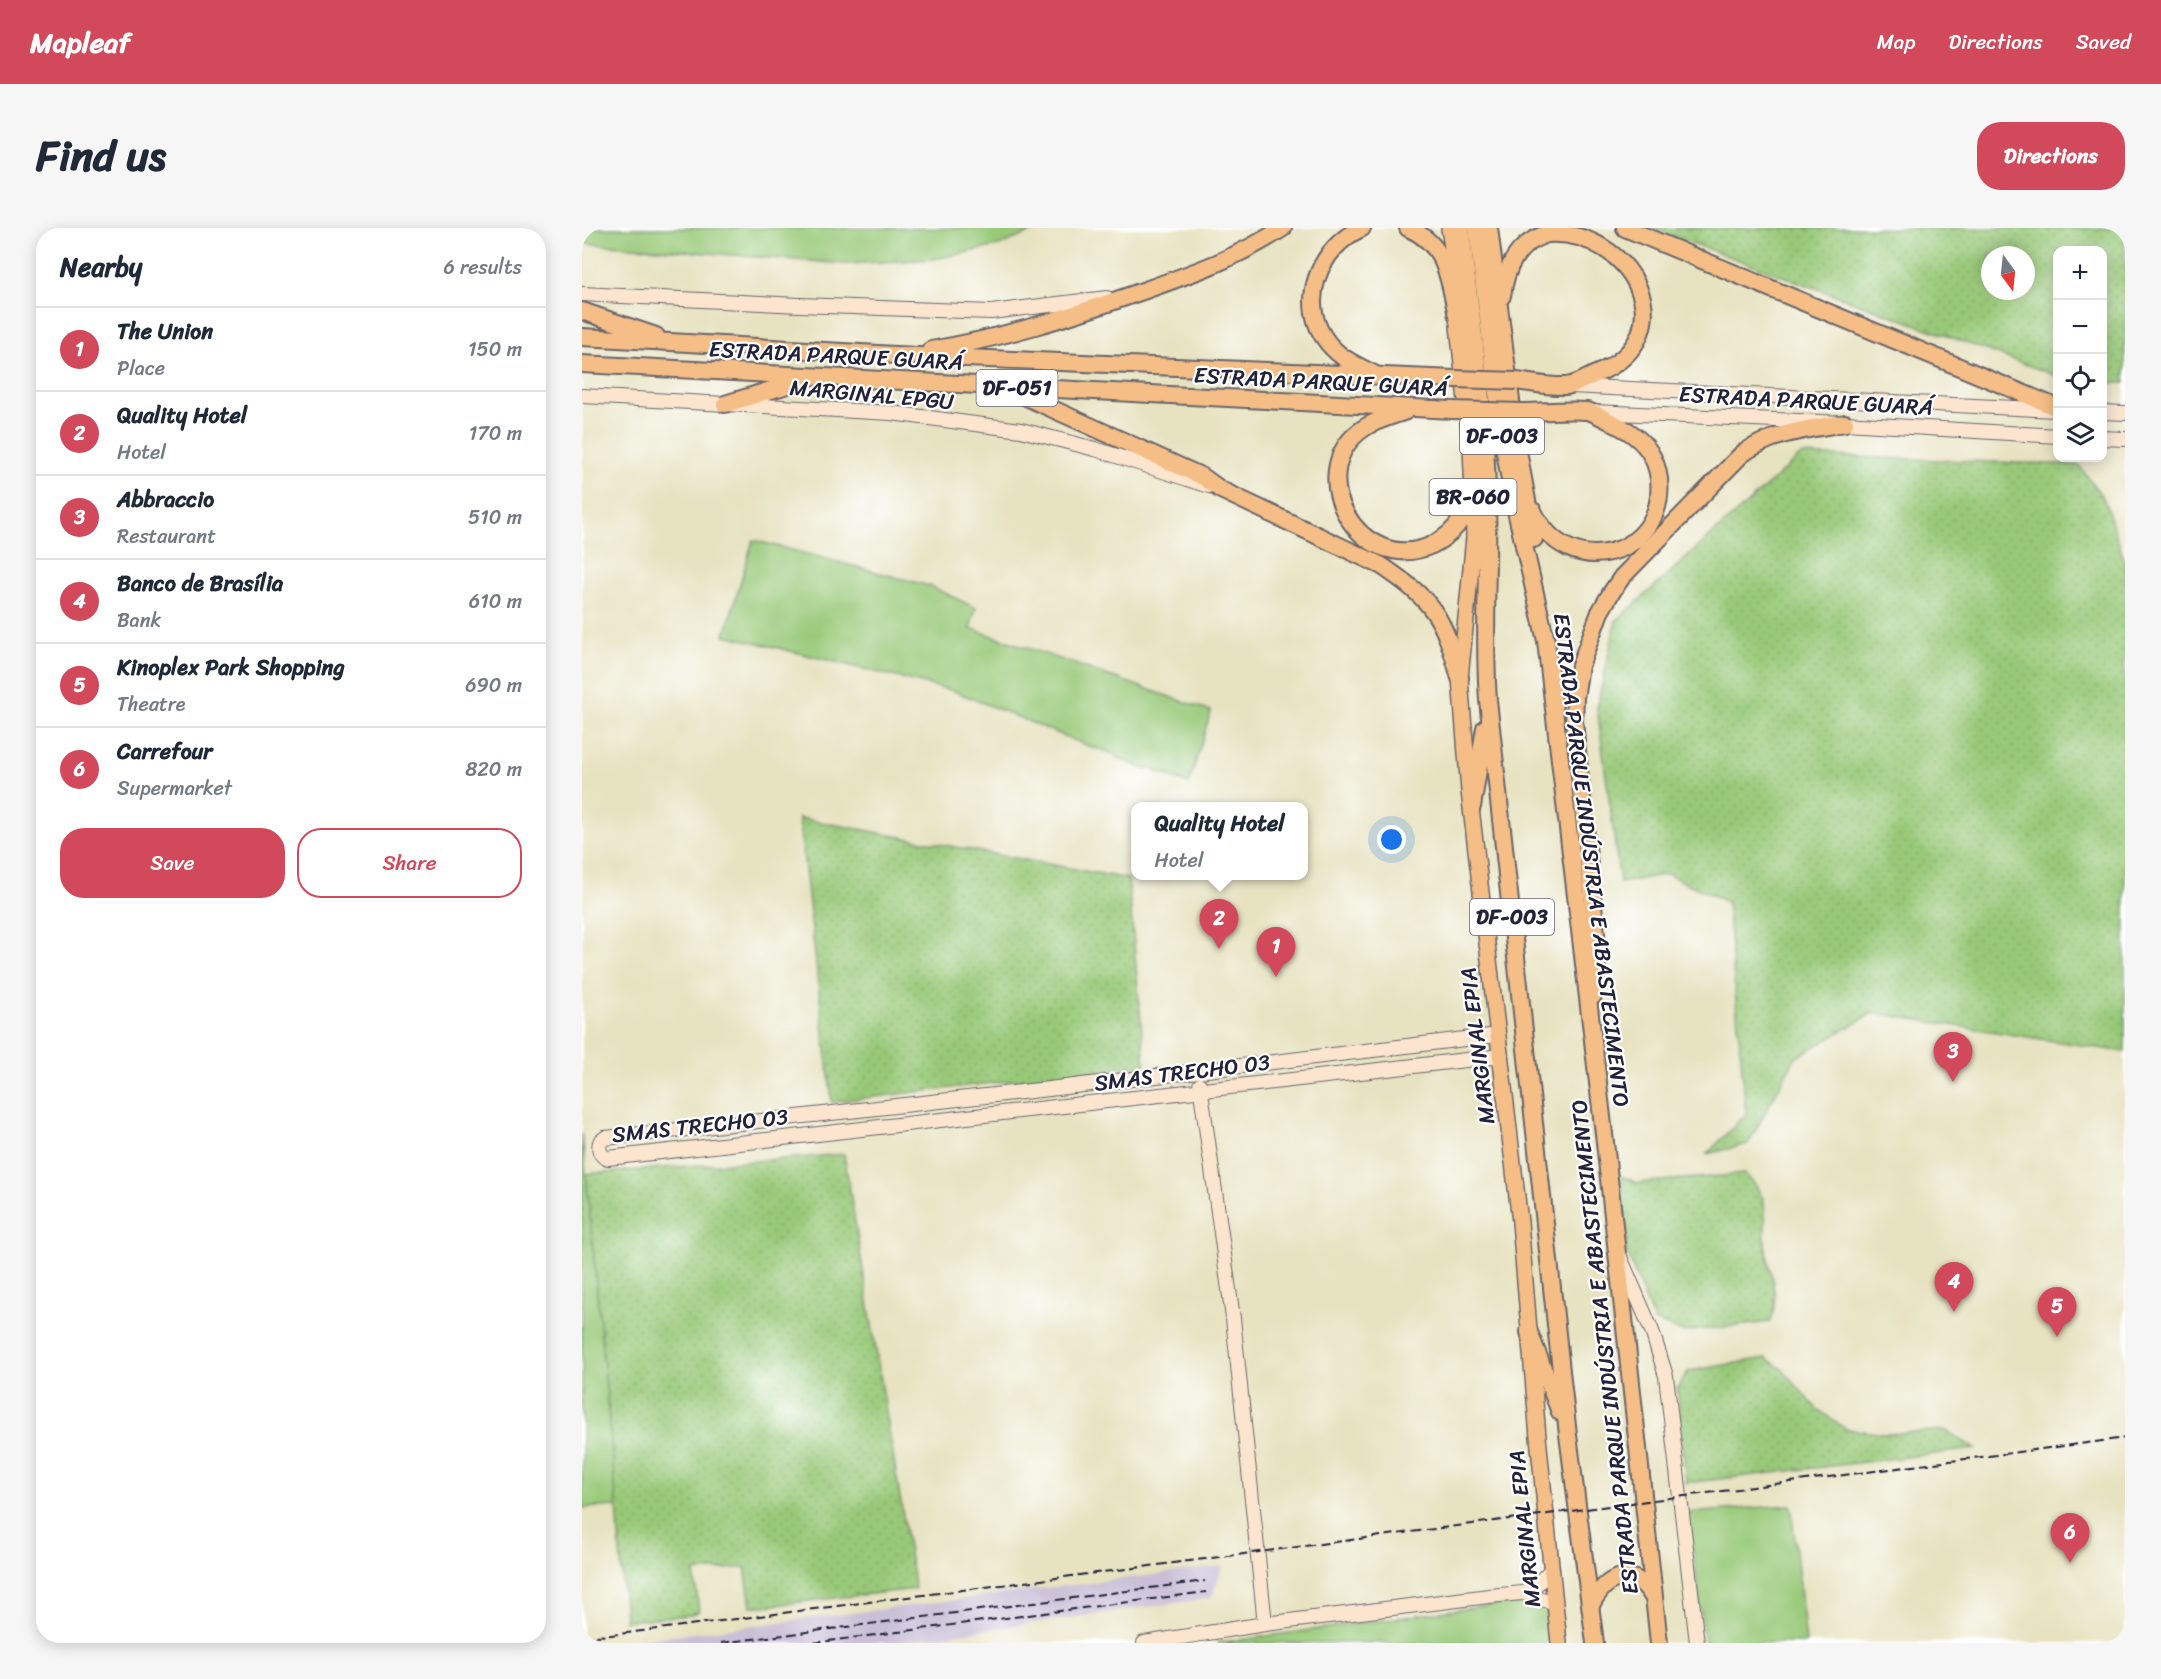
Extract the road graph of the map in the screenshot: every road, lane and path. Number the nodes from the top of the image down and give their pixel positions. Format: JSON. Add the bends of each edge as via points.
{"nodes":[{"id":1,"x":1283,"y":228,"type":"edge"},
{"id":2,"x":1362,"y":228,"type":"edge"},
{"id":3,"x":1408,"y":228,"type":"edge"},
{"id":4,"x":1449,"y":228,"type":"edge"},
{"id":5,"x":1461,"y":228,"type":"edge"},
{"id":6,"x":1477,"y":228,"type":"edge"},
{"id":7,"x":1489,"y":228,"type":"edge"},
{"id":8,"x":1625,"y":228,"type":"edge"},
{"id":9,"x":582,"y":294,"type":"edge"},
{"id":10,"x":1130,"y":295,"type":"junction"},
{"id":11,"x":582,"y":311,"type":"edge"},
{"id":12,"x":1499,"y":315,"type":"junction"},
{"id":13,"x":1457,"y":316,"type":"junction"},
{"id":14,"x":582,"y":337,"type":"edge"},
{"id":15,"x":674,"y":342,"type":"junction"},
{"id":16,"x":896,"y":355,"type":"junction"},
{"id":17,"x":582,"y":364,"type":"edge"},
{"id":18,"x":818,"y":376,"type":"junction"},
{"id":19,"x":1380,"y":377,"type":"junction"},
{"id":20,"x":1568,"y":386,"type":"junction"},
{"id":21,"x":1008,"y":388,"type":"junction"},
{"id":22,"x":582,"y":396,"type":"edge"},
{"id":23,"x":724,"y":404,"type":"junction"},
{"id":24,"x":1414,"y":408,"type":"junction"},
{"id":25,"x":2056,"y":408,"type":"edge"},
{"id":26,"x":2053,"y":409,"type":"edge"},
{"id":27,"x":1588,"y":411,"type":"junction"},
{"id":28,"x":2107,"y":412,"type":"edge"},
{"id":29,"x":2125,"y":413,"type":"edge"},
{"id":30,"x":1845,"y":423,"type":"junction"},
{"id":31,"x":2053,"y":436,"type":"edge"},
{"id":32,"x":2107,"y":438,"type":"edge"},
{"id":33,"x":2125,"y":439,"type":"edge"},
{"id":34,"x":1221,"y":490,"type":"junction"},
{"id":35,"x":1473,"y":491,"type":"junction"},
{"id":36,"x":1524,"y":494,"type":"junction"},
{"id":37,"x":1487,"y":533,"type":"junction"},
{"id":38,"x":1546,"y":641,"type":"junction"},
{"id":39,"x":1460,"y":678,"type":"junction"},
{"id":40,"x":1488,"y":700,"type":"junction"},
{"id":41,"x":1472,"y":807,"type":"junction"},
{"id":42,"x":1590,"y":1021,"type":"junction"},
{"id":43,"x":1498,"y":1035,"type":"junction"},
{"id":44,"x":1460,"y":1041,"type":"junction"},
{"id":45,"x":1501,"y":1056,"type":"junction"},
{"id":46,"x":1463,"y":1061,"type":"junction"},
{"id":47,"x":1199,"y":1071,"type":"junction"},
{"id":48,"x":1044,"y":1090,"type":"junction"},
{"id":49,"x":1201,"y":1092,"type":"junction"},
{"id":50,"x":1046,"y":1109,"type":"junction"},
{"id":51,"x":1616,"y":1246,"type":"junction"},
{"id":52,"x":1529,"y":1332,"type":"junction"},
{"id":53,"x":1568,"y":1435,"type":"junction"},
{"id":54,"x":1551,"y":1570,"type":"junction"},
{"id":55,"x":1523,"y":1593,"type":"junction"},
{"id":56,"x":1654,"y":1597,"type":"junction"},
{"id":57,"x":1554,"y":1603,"type":"junction"},
{"id":58,"x":1591,"y":1605,"type":"junction"},
{"id":59,"x":1265,"y":1624,"type":"junction"},
{"id":60,"x":1147,"y":1643,"type":"edge"},
{"id":61,"x":1559,"y":1643,"type":"edge"},
{"id":62,"x":1595,"y":1643,"type":"edge"},
{"id":63,"x":1659,"y":1643,"type":"edge"},
{"id":64,"x":1697,"y":1643,"type":"edge"}],
"edges":[{"from":1,"to":10,"type":"highway","via":[[1232,257]]},
{"from":2,"to":19,"type":"highway","via":[[1348,235],[1326,258],[1315,282],[1313,302],[1327,343],[1345,359]]},
{"from":3,"to":13,"type":"highway","via":[[1426,238],[1441,255]]},
{"from":4,"to":13,"type":"main road","name":"MARGINAL EPIA","number":"BR-060"},
{"from":5,"to":37,"type":"highway","name":"ESTRADA PARQUE INDÚSTRIA E ABASTECIMENTO","number":"DF-003","via":[[1485,444]]},
{"from":6,"to":38,"type":"highway","name":"ESTRADA PARQUE INDÚSTRIA E ABASTECIMENTO","number":"DF-003","via":[[1503,441]]},
{"from":7,"to":12,"type":"highway"},
{"from":8,"to":25,"type":"highway"},
{"from":9,"to":10,"type":"street","via":[[992,312]]},
{"from":10,"to":16,"type":"highway","via":[[1001,337]]},
{"from":11,"to":15,"type":"highway"},
{"from":12,"to":20,"type":"highway","via":[[1511,263],[1526,243],[1539,237],[1567,231],[1583,233],[1614,248],[1626,259],[1643,299],[1640,334],[1624,357],[1609,368]]},
{"from":12,"to":36,"type":"highway"},
{"from":13,"to":35,"type":"main road","name":"MARGINAL EPIA","number":"BR-060"},
{"from":14,"to":15,"type":"highway","name":"ESTRADA PARQUE GUARÁ","number":"DF-051"},
{"from":15,"to":16,"type":"highway","name":"ESTRADA PARQUE GUARÁ","number":"DF-051"},
{"from":16,"to":19,"type":"highway","name":"ESTRADA PARQUE GUARÁ","number":"DF-051"},
{"from":17,"to":18,"type":"highway","name":"ESTRADA PARQUE GUARÁ","number":"DF-051"},
{"from":18,"to":21,"type":"highway","name":"ESTRADA PARQUE GUARÁ","number":"DF-051"},
{"from":18,"to":23,"type":"highway"},
{"from":19,"to":20,"type":"highway","name":"ESTRADA PARQUE GUARÁ","number":"DF-051","bridge":true},
{"from":20,"to":26,"type":"street","name":"ESTRADA PARQUE GUARÁ","number":"DF-051"},
{"from":21,"to":24,"type":"highway","name":"ESTRADA PARQUE GUARÁ","number":"DF-051"},
{"from":21,"to":34,"type":"highway","via":[[1203,477]]},
{"from":22,"to":23,"type":"street","name":"MARGINAL EPGU"},
{"from":23,"to":34,"type":"street","name":"MARGINAL EPGU","via":[[891,413],[1021,430],[1095,449]]},
{"from":24,"to":27,"type":"highway","name":"ESTRADA PARQUE GUARÁ","number":"DF-051","bridge":true},
{"from":24,"to":35,"type":"highway","via":[[1363,428],[1346,447],[1337,471],[1337,486],[1354,528],[1368,540],[1391,549],[1426,548],[1454,529]]},
{"from":27,"to":30,"type":"street","name":"ESTRADA PARQUE GUARÁ","number":"DF-051"},
{"from":27,"to":36,"type":"highway","via":[[1637,437],[1653,456],[1659,482],[1658,501],[1640,536],[1614,552],[1591,555],[1574,551],[1542,529]]},
{"from":28,"to":29,"type":"street"},
{"from":30,"to":31,"type":"street","name":"ESTRADA PARQUE GUARÁ","number":"DF-051"},
{"from":30,"to":42,"type":"highway","via":[[1774,437],[1742,454],[1622,577],[1600,612],[1580,666],[1574,721],[1597,943]]},
{"from":32,"to":33,"type":"street"},
{"from":34,"to":39,"type":"highway","via":[[1382,566],[1418,591],[1446,632]]},
{"from":35,"to":37,"type":"highway"},
{"from":35,"to":39,"type":"main road","name":"MARGINAL EPIA","number":"BR-060","via":[[1474,538]]},
{"from":36,"to":38,"type":"highway","via":[[1547,603]]},
{"from":37,"to":40,"type":"highway","name":"ESTRADA PARQUE INDÚSTRIA E ABASTECIMENTO","number":"DF-003"},
{"from":38,"to":42,"type":"highway","name":"ESTRADA PARQUE INDÚSTRIA E ABASTECIMENTO","number":"DF-003"},
{"from":39,"to":41,"type":"main road","name":"MARGINAL EPIA","number":"BR-060"},
{"from":40,"to":41,"type":"highway"},
{"from":40,"to":53,"type":"highway","name":"ESTRADA PARQUE INDÚSTRIA E ABASTECIMENTO","number":"DF-003"},
{"from":41,"to":43,"type":"main road","name":"MARGINAL EPIA"},
{"from":42,"to":51,"type":"highway","name":"ESTRADA PARQUE INDÚSTRIA E ABASTECIMENTO","number":"DF-003"},
{"from":43,"to":44,"type":"street","name":"SMAS TRECHO 03"},
{"from":43,"to":45,"type":"main road","name":"MARGINAL EPIA"},
{"from":44,"to":46,"type":"street"},
{"from":44,"to":47,"type":"street","name":"SMAS TRECHO 03"},
{"from":45,"to":46,"type":"street","name":"SMAS TRECHO 03"},
{"from":45,"to":52,"type":"main road","name":"MARGINAL EPIA"},
{"from":46,"to":49,"type":"street","name":"SMAS TRECHO 03"},
{"from":47,"to":48,"type":"street","name":"SMAS TRECHO 03"},
{"from":47,"to":49,"type":"street"},
{"from":48,"to":50,"type":"street"},
{"from":48,"to":50,"type":"street","name":"SMAS TRECHO 03","via":[[605,1138],[599,1150],[608,1158]]},
{"from":49,"to":50,"type":"street","name":"SMAS TRECHO 03"},
{"from":49,"to":59,"type":"street","via":[[1233,1318]]},
{"from":51,"to":56,"type":"highway","name":"ESTRADA PARQUE INDÚSTRIA E ABASTECIMENTO","number":"DF-003"},
{"from":51,"to":64,"type":"street","via":[[1652,1331],[1666,1376]]},
{"from":52,"to":53,"type":"highway"},
{"from":52,"to":54,"type":"main road","name":"MARGINAL EPIA"},
{"from":53,"to":58,"type":"highway","name":"ESTRADA PARQUE INDÚSTRIA E ABASTECIMENTO","number":"DF-003"},
{"from":54,"to":55,"type":"street"},
{"from":54,"to":57,"type":"main road","name":"MARGINAL EPIA"},
{"from":55,"to":57,"type":"street"},
{"from":55,"to":59,"type":"street"},
{"from":56,"to":58,"type":"highway","via":[[1641,1582],[1621,1578],[1603,1586]]},
{"from":56,"to":63,"type":"highway","name":"ESTRADA PARQUE INDÚSTRIA E ABASTECIMENTO","number":"DF-003"},
{"from":57,"to":61,"type":"main road","name":"MARGINAL EPIA"},
{"from":58,"to":62,"type":"highway","name":"ESTRADA PARQUE INDÚSTRIA E ABASTECIMENTO","number":"DF-003"},
{"from":59,"to":60,"type":"street"}]}
